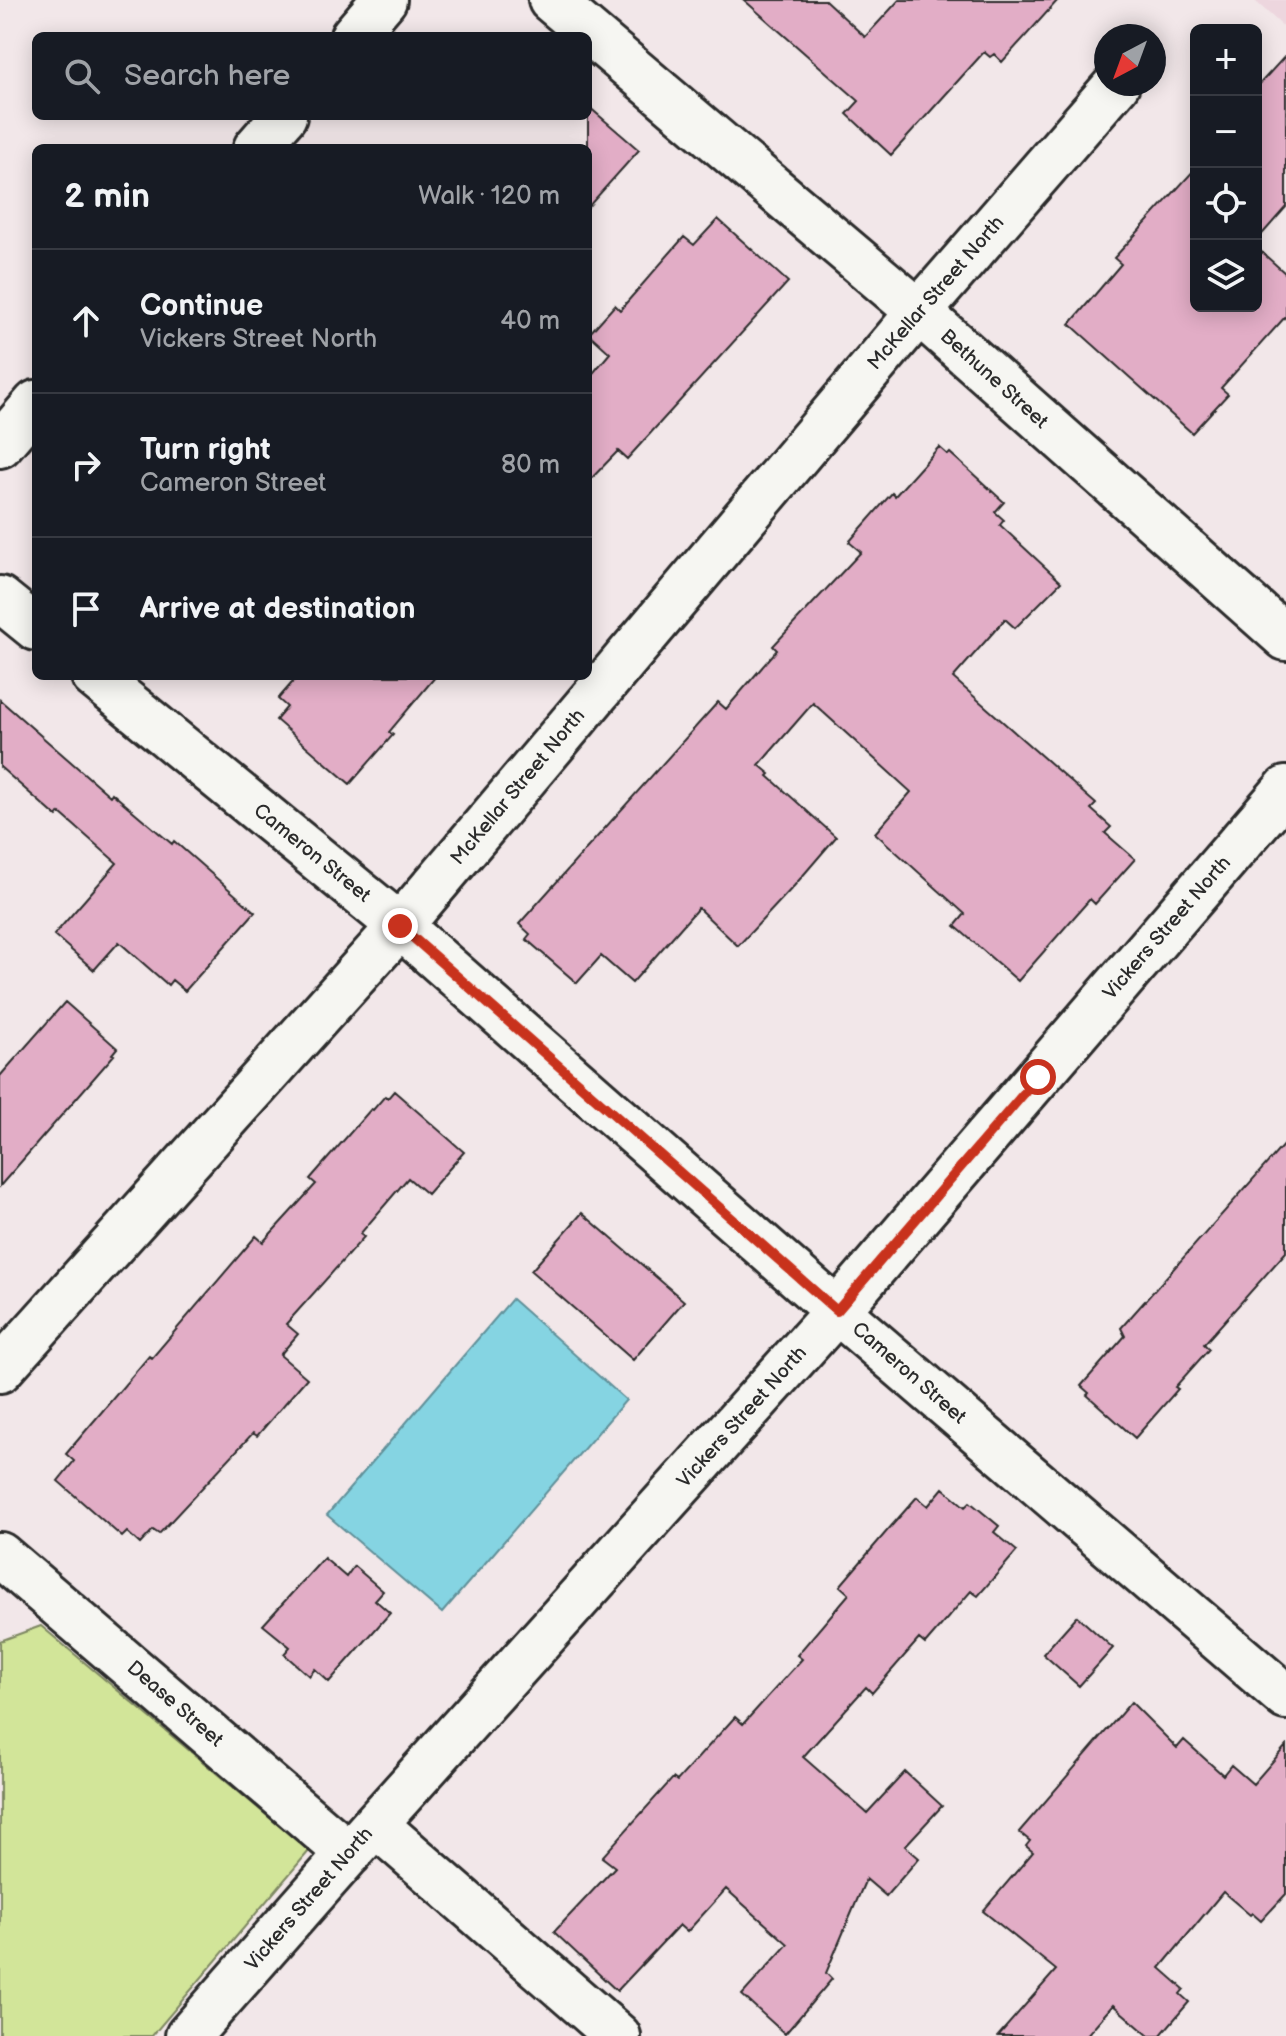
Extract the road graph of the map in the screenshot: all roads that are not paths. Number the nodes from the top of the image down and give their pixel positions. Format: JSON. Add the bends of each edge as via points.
{"nodes":[{"id":1,"x":384,"y":0,"type":"edge"},
{"id":2,"x":551,"y":0,"type":"edge"},
{"id":3,"x":356,"y":32,"type":"edge"},
{"id":4,"x":589,"y":32,"type":"edge"},
{"id":5,"x":592,"y":35,"type":"edge"},
{"id":6,"x":1107,"y":96,"type":"edge"},
{"id":7,"x":280,"y":120,"type":"edge"},
{"id":8,"x":260,"y":144,"type":"edge"},
{"id":9,"x":919,"y":312,"type":"junction"},
{"id":10,"x":32,"y":408,"type":"edge"},
{"id":11,"x":0,"y":445,"type":"edge"},
{"id":12,"x":0,"y":599,"type":"edge"},
{"id":13,"x":32,"y":625,"type":"edge"},
{"id":14,"x":1286,"y":638,"type":"edge"},
{"id":15,"x":99,"y":680,"type":"edge"},
{"id":16,"x":1286,"y":789,"type":"edge"},
{"id":17,"x":400,"y":926,"type":"junction"},
{"id":18,"x":837,"y":1311,"type":"junction"},
{"id":19,"x":0,"y":1370,"type":"edge"},
{"id":20,"x":0,"y":1555,"type":"edge"},
{"id":21,"x":1286,"y":1697,"type":"edge"},
{"id":22,"x":362,"y":1839,"type":"junction"},
{"id":23,"x":188,"y":2036,"type":"edge"},
{"id":24,"x":618,"y":2036,"type":"edge"}],
"edges":[{"from":1,"to":3,"type":"street"},
{"from":2,"to":4,"type":"street","name":"Bethune Street"},
{"from":5,"to":9,"type":"street","name":"Bethune Street"},
{"from":6,"to":9,"type":"street","name":"McKellar Street North"},
{"from":7,"to":8,"type":"street"},
{"from":9,"to":14,"type":"street","name":"Bethune Street"},
{"from":9,"to":17,"type":"street","name":"McKellar Street North"},
{"from":10,"to":11,"type":"street"},
{"from":12,"to":13,"type":"street"},
{"from":15,"to":17,"type":"street","name":"Cameron Street"},
{"from":16,"to":18,"type":"street","name":"Vickers Street North"},
{"from":17,"to":18,"type":"street","name":"Cameron Street"},
{"from":17,"to":19,"type":"street","name":"McKellar Street North"},
{"from":18,"to":21,"type":"street","name":"Cameron Street"},
{"from":18,"to":22,"type":"street","name":"Vickers Street North"},
{"from":20,"to":22,"type":"street","name":"Dease Street"},
{"from":22,"to":23,"type":"street","name":"Vickers Street North"},
{"from":22,"to":24,"type":"street","name":"Dease Street"}]}
